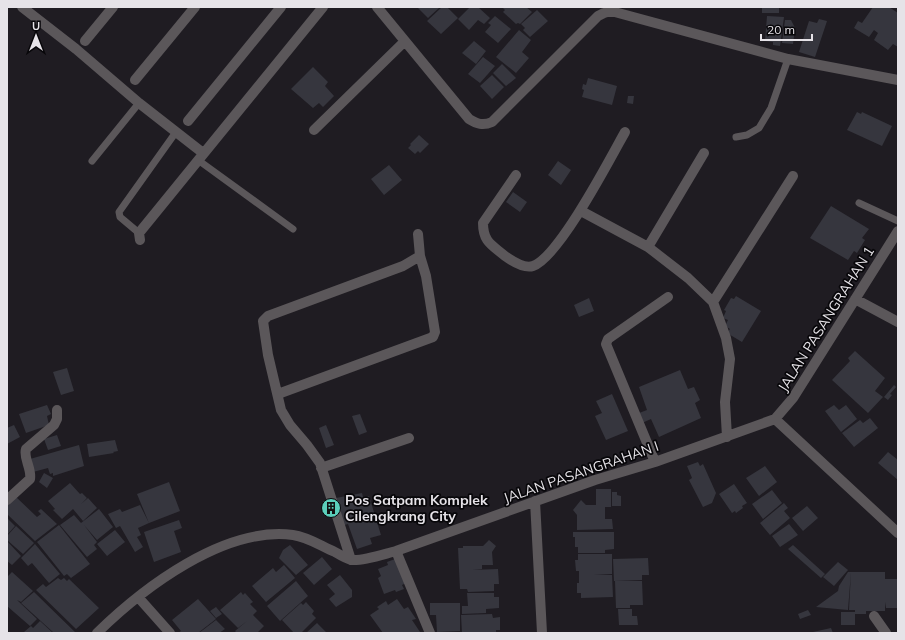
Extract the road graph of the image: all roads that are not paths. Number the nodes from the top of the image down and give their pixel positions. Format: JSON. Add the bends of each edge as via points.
{"nodes":[{"id":1,"x":22,"y":7,"type":"edge"},
{"id":2,"x":113,"y":7,"type":"edge"},
{"id":3,"x":195,"y":7,"type":"edge"},
{"id":4,"x":281,"y":7,"type":"edge"},
{"id":5,"x":323,"y":7,"type":"edge"},
{"id":6,"x":377,"y":7,"type":"edge"},
{"id":7,"x":85,"y":41,"type":"dead end"},
{"id":8,"x":405,"y":41,"type":"junction"},
{"id":9,"x":788,"y":59,"type":"junction"},
{"id":10,"x":135,"y":80,"type":"dead end"},
{"id":11,"x":898,"y":80,"type":"edge"},
{"id":12,"x":139,"y":103,"type":"junction"},
{"id":13,"x":188,"y":121,"type":"dead end"},
{"id":14,"x":314,"y":130,"type":"dead end"},
{"id":15,"x":176,"y":132,"type":"junction"},
{"id":16,"x":625,"y":132,"type":"dead end"},
{"id":17,"x":736,"y":137,"type":"dead end"},
{"id":18,"x":704,"y":153,"type":"dead end"},
{"id":19,"x":201,"y":157,"type":"junction"},
{"id":20,"x":92,"y":161,"type":"dead end"},
{"id":21,"x":516,"y":175,"type":"dead end"},
{"id":22,"x":793,"y":176,"type":"dead end"},
{"id":23,"x":859,"y":203,"type":"dead end"},
{"id":24,"x":581,"y":211,"type":"junction"},
{"id":25,"x":898,"y":221,"type":"edge"},
{"id":26,"x":293,"y":229,"type":"dead end"},
{"id":27,"x":898,"y":231,"type":"edge"},
{"id":28,"x":418,"y":234,"type":"dead end"},
{"id":29,"x":139,"y":236,"type":"joint"},
{"id":30,"x":648,"y":247,"type":"junction"},
{"id":31,"x":420,"y":256,"type":"junction"},
{"id":32,"x":668,"y":297,"type":"dead end"},
{"id":33,"x":855,"y":299,"type":"junction"},
{"id":34,"x":713,"y":302,"type":"junction"},
{"id":35,"x":898,"y":322,"type":"edge"},
{"id":36,"x":278,"y":394,"type":"junction"},
{"id":37,"x":56,"y":410,"type":"dead end"},
{"id":38,"x":775,"y":419,"type":"junction"},
{"id":39,"x":727,"y":437,"type":"junction"},
{"id":40,"x":409,"y":438,"type":"dead end"},
{"id":41,"x":655,"y":462,"type":"junction"},
{"id":42,"x":321,"y":468,"type":"junction"},
{"id":43,"x":7,"y":500,"type":"edge"},
{"id":44,"x":535,"y":501,"type":"junction"},
{"id":45,"x":898,"y":533,"type":"edge"},
{"id":46,"x":396,"y":551,"type":"junction"},
{"id":47,"x":351,"y":560,"type":"junction"},
{"id":48,"x":138,"y":597,"type":"junction"},
{"id":49,"x":874,"y":616,"type":"dead end"},
{"id":50,"x":97,"y":633,"type":"edge"},
{"id":51,"x":170,"y":633,"type":"edge"},
{"id":52,"x":430,"y":633,"type":"edge"},
{"id":53,"x":542,"y":633,"type":"edge"},
{"id":54,"x":886,"y":633,"type":"edge"}],
"edges":[{"from":1,"to":12,"type":"street"},
{"from":2,"to":7,"type":"street"},
{"from":3,"to":10,"type":"street"},
{"from":4,"to":13,"type":"street"},
{"from":5,"to":19,"type":"street"},
{"from":6,"to":8,"type":"street"},
{"from":8,"to":9,"type":"street","via":[[469,119],[483,125],[492,122],[598,16],[611,11]]},
{"from":8,"to":14,"type":"street"},
{"from":9,"to":11,"type":"street"},
{"from":9,"to":17,"type":"lane","via":[[771,108],[759,128],[747,135]]},
{"from":12,"to":15,"type":"street"},
{"from":12,"to":20,"type":"lane"},
{"from":15,"to":19,"type":"street"},
{"from":15,"to":29,"type":"lane","via":[[119,212],[120,217]]},
{"from":16,"to":24,"type":"street"},
{"from":18,"to":30,"type":"street"},
{"from":19,"to":26,"type":"lane"},
{"from":19,"to":29,"type":"street"},
{"from":21,"to":24,"type":"street","via":[[483,223],[484,236],[508,258],[523,266],[532,266],[547,256]]},
{"from":22,"to":34,"type":"street"},
{"from":23,"to":25,"type":"lane"},
{"from":24,"to":30,"type":"street"},
{"from":27,"to":33,"type":"street","name":"JALAN PASANGRAHAN 1"},
{"from":28,"to":31,"type":"street"},
{"from":30,"to":34,"type":"street","via":[[688,278]]},
{"from":31,"to":36,"type":"street","via":[[403,266],[265,318],[263,321],[268,356]]},
{"from":31,"to":36,"type":"street","via":[[426,276],[435,332],[433,337]]},
{"from":32,"to":41,"type":"street","via":[[608,339],[606,344]]},
{"from":33,"to":35,"type":"street"},
{"from":33,"to":38,"type":"street","name":"JALAN PASANGRAHAN 1","via":[[793,398]]},
{"from":34,"to":39,"type":"street","via":[[726,338],[730,359],[725,402]]},
{"from":36,"to":42,"type":"street","via":[[285,417],[320,463]]},
{"from":37,"to":43,"type":"street","via":[[57,419],[54,425],[26,449],[30,479]]},
{"from":38,"to":39,"type":"street","name":"JALAN PASANGRAHAN I"},
{"from":38,"to":45,"type":"street"},
{"from":39,"to":41,"type":"street","name":"JALAN PASANGRAHAN I"},
{"from":40,"to":42,"type":"street"},
{"from":41,"to":44,"type":"street","name":"JALAN PASANGRAHAN I"},
{"from":42,"to":47,"type":"street"},
{"from":44,"to":46,"type":"street","name":"JALAN PASANGRAHAN I"},
{"from":44,"to":53,"type":"street"},
{"from":46,"to":47,"type":"street","name":"JALAN PASANGRAHAN I"},
{"from":46,"to":52,"type":"street"},
{"from":47,"to":48,"type":"street","via":[[310,540],[293,535],[248,537],[184,564]]},
{"from":48,"to":50,"type":"street"},
{"from":48,"to":51,"type":"street"},
{"from":49,"to":54,"type":"street"}]}
